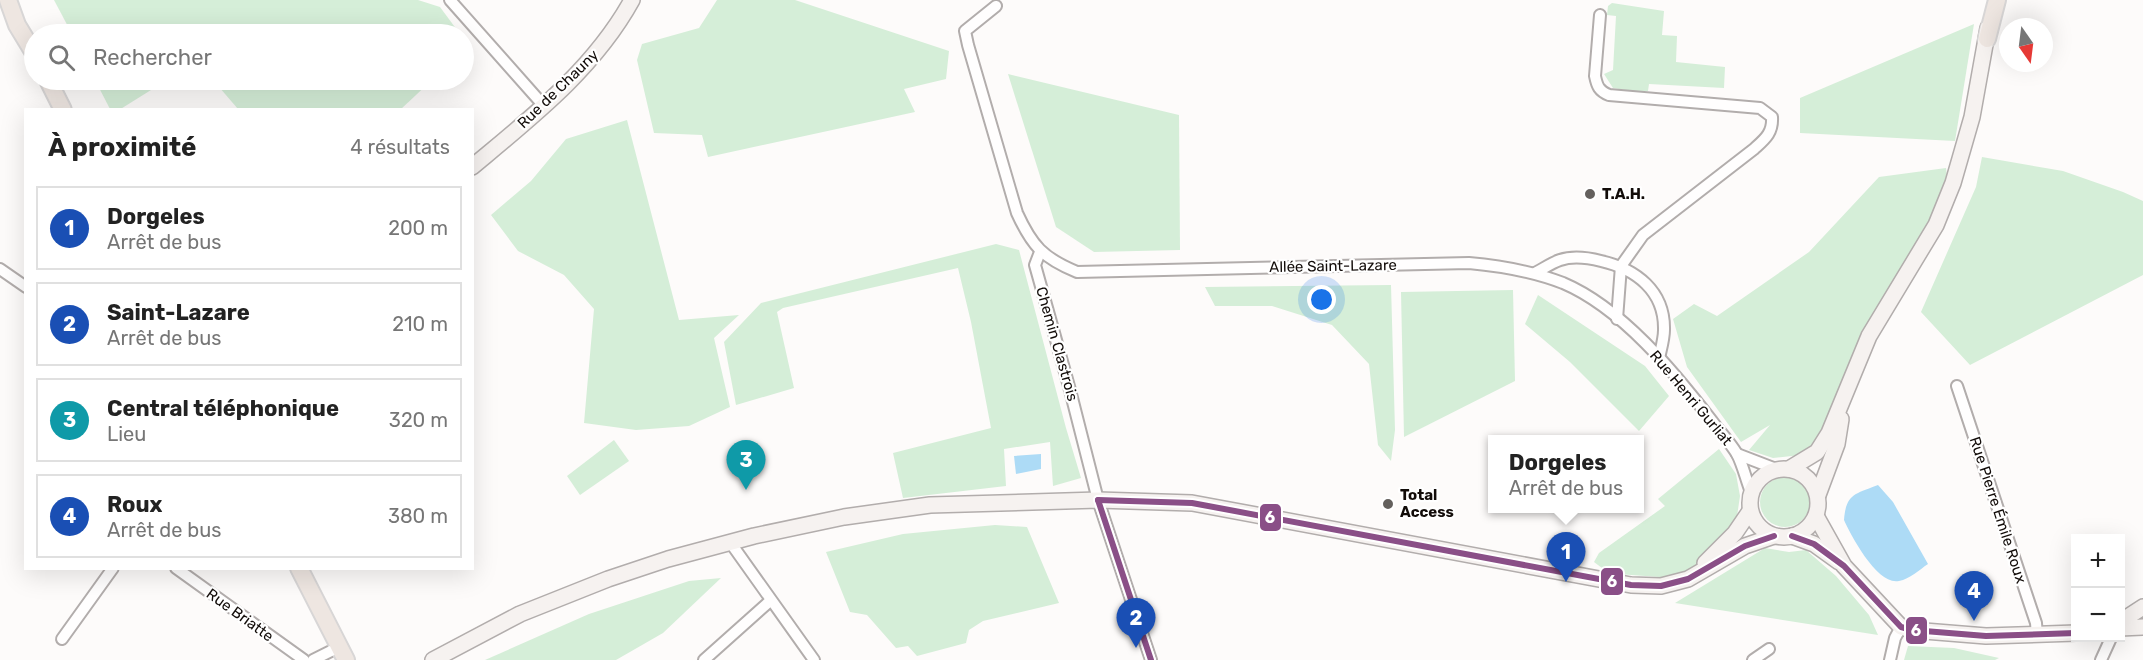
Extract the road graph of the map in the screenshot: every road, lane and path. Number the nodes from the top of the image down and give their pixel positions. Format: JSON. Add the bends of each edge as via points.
{"nodes":[{"id":1,"x":8,"y":0,"type":"edge"},
{"id":2,"x":18,"y":0,"type":"edge"},
{"id":3,"x":450,"y":0,"type":"edge"},
{"id":4,"x":632,"y":0,"type":"edge"},
{"id":5,"x":1993,"y":0,"type":"edge"},
{"id":6,"x":996,"y":6,"type":"dead end"},
{"id":7,"x":1600,"y":15,"type":"dead end"},
{"id":8,"x":471,"y":24,"type":"edge"},
{"id":9,"x":24,"y":25,"type":"edge"},
{"id":10,"x":474,"y":27,"type":"edge"},
{"id":11,"x":24,"y":36,"type":"edge"},
{"id":12,"x":1987,"y":39,"type":"joint"},
{"id":13,"x":53,"y":90,"type":"edge"},
{"id":14,"x":544,"y":106,"type":"junction"},
{"id":15,"x":62,"y":108,"type":"edge"},
{"id":16,"x":474,"y":165,"type":"edge"},
{"id":17,"x":1040,"y":252,"type":"junction"},
{"id":18,"x":1621,"y":266,"type":"junction"},
{"id":19,"x":0,"y":269,"type":"edge"},
{"id":20,"x":1535,"y":273,"type":"junction"},
{"id":21,"x":24,"y":286,"type":"edge"},
{"id":22,"x":1617,"y":319,"type":"junction"},
{"id":23,"x":1659,"y":358,"type":"junction"},
{"id":24,"x":1957,"y":386,"type":"dead end"},
{"id":25,"x":1846,"y":393,"type":"junction"},
{"id":26,"x":1737,"y":454,"type":"junction"},
{"id":27,"x":1782,"y":469,"type":"junction"},
{"id":28,"x":1751,"y":492,"type":"junction"},
{"id":29,"x":1818,"y":495,"type":"junction"},
{"id":30,"x":1098,"y":500,"type":"junction"},
{"id":31,"x":1750,"y":511,"type":"junction"},
{"id":32,"x":1816,"y":516,"type":"junction"},
{"id":33,"x":1774,"y":536,"type":"junction"},
{"id":34,"x":1792,"y":537,"type":"junction"},
{"id":35,"x":730,"y":542,"type":"junction"},
{"id":36,"x":1845,"y":566,"type":"junction"},
{"id":37,"x":112,"y":570,"type":"edge"},
{"id":38,"x":179,"y":570,"type":"edge"},
{"id":39,"x":300,"y":570,"type":"edge"},
{"id":40,"x":1688,"y":579,"type":"junction"},
{"id":41,"x":770,"y":601,"type":"junction"},
{"id":42,"x":2143,"y":607,"type":"edge"},
{"id":43,"x":2125,"y":619,"type":"edge"},
{"id":44,"x":1900,"y":627,"type":"junction"},
{"id":45,"x":2143,"y":627,"type":"edge"},
{"id":46,"x":2125,"y":628,"type":"edge"},
{"id":47,"x":2071,"y":633,"type":"edge"},
{"id":48,"x":2037,"y":635,"type":"junction"},
{"id":49,"x":62,"y":639,"type":"dead end"},
{"id":50,"x":2109,"y":642,"type":"edge"},
{"id":51,"x":1769,"y":649,"type":"dead end"},
{"id":52,"x":343,"y":653,"type":"edge"},
{"id":53,"x":1148,"y":659,"type":"edge"},
{"id":54,"x":304,"y":660,"type":"edge"},
{"id":55,"x":313,"y":660,"type":"edge"},
{"id":56,"x":433,"y":660,"type":"edge"},
{"id":57,"x":704,"y":660,"type":"edge"},
{"id":58,"x":814,"y":660,"type":"edge"},
{"id":59,"x":1753,"y":660,"type":"edge"},
{"id":60,"x":1890,"y":660,"type":"edge"},
{"id":61,"x":2101,"y":660,"type":"edge"}],
"edges":[{"from":1,"to":11,"type":"main road"},
{"from":2,"to":9,"type":"main road"},
{"from":3,"to":8,"type":"street"},
{"from":4,"to":14,"type":"main road","name":"Rue de Chauny","via":[[604,44]]},
{"from":5,"to":12,"type":"main road"},
{"from":6,"to":17,"type":"street","via":[[965,31],[1017,213]]},
{"from":7,"to":18,"type":"street","via":[[1595,76],[1601,92],[1748,106],[1760,108],[1772,117],[1772,130],[1766,138],[1643,235]]},
{"from":10,"to":14,"type":"street"},
{"from":12,"to":25,"type":"main road","via":[[1972,117],[1946,203],[1869,336]]},
{"from":13,"to":15,"type":"main road"},
{"from":14,"to":16,"type":"main road","name":"Rue de Chauny"},
{"from":17,"to":20,"type":"street","name":"Allée Saint-Lazare","via":[[1077,272],[1470,263]]},
{"from":17,"to":30,"type":"street","name":"Chemin Clastrois","via":[[1035,266]]},
{"from":18,"to":20,"type":"street","via":[[1587,258],[1561,260]]},
{"from":18,"to":22,"type":"street"},
{"from":18,"to":23,"type":"street","via":[[1644,280],[1656,296],[1665,331]]},
{"from":19,"to":21,"type":"street"},
{"from":20,"to":22,"type":"street","name":"Allée Saint-Lazare","via":[[1565,284]]},
{"from":22,"to":23,"type":"street","name":"Rue Henri Gurliat"},
{"from":23,"to":26,"type":"street","name":"Rue Henri Gurliat"},
{"from":24,"to":48,"type":"street","name":"Rue Pierre Émile Roux"},
{"from":25,"to":27,"type":"main road","via":[[1816,452]]},
{"from":25,"to":29,"type":"main road","via":[[1837,444]]},
{"from":26,"to":27,"type":"street","name":"Rue Henri Gurliat"},
{"from":26,"to":28,"type":"street","name":"Rue Henri Gurliat"},
{"from":27,"to":28,"type":"main road","via":[[1765,474]]},
{"from":27,"to":29,"type":"main road","via":[[1808,477]]},
{"from":28,"to":31,"type":"main road"},
{"from":29,"to":32,"type":"main road"},
{"from":30,"to":35,"type":"main road","via":[[930,505],[844,517]]},
{"from":30,"to":40,"type":"main road","via":[[1192,503],[1631,585],[1661,586]]},
{"from":30,"to":53,"type":"street","name":"Chemin Clastrois"},
{"from":31,"to":33,"type":"main road","via":[[1763,531]]},
{"from":31,"to":40,"type":"main road","via":[[1735,533]]},
{"from":32,"to":34,"type":"main road"},
{"from":32,"to":36,"type":"main road"},
{"from":33,"to":34,"type":"main road"},
{"from":33,"to":40,"type":"main road","via":[[1745,546]]},
{"from":34,"to":36,"type":"main road","via":[[1814,544]]},
{"from":35,"to":41,"type":"street"},
{"from":35,"to":56,"type":"main road","via":[[668,559],[564,596],[520,614]]},
{"from":36,"to":44,"type":"main road"},
{"from":37,"to":49,"type":"street"},
{"from":38,"to":54,"type":"street","name":"Rue Briatte"},
{"from":39,"to":52,"type":"main road"},
{"from":41,"to":57,"type":"street"},
{"from":41,"to":58,"type":"street"},
{"from":42,"to":43,"type":"main road"},
{"from":44,"to":48,"type":"main road","via":[[1986,636]]},
{"from":44,"to":60,"type":"street"},
{"from":45,"to":46,"type":"main road"},
{"from":47,"to":48,"type":"main road"},
{"from":50,"to":61,"type":"street"},
{"from":51,"to":59,"type":"street"},
{"from":52,"to":55,"type":"street"}]}
